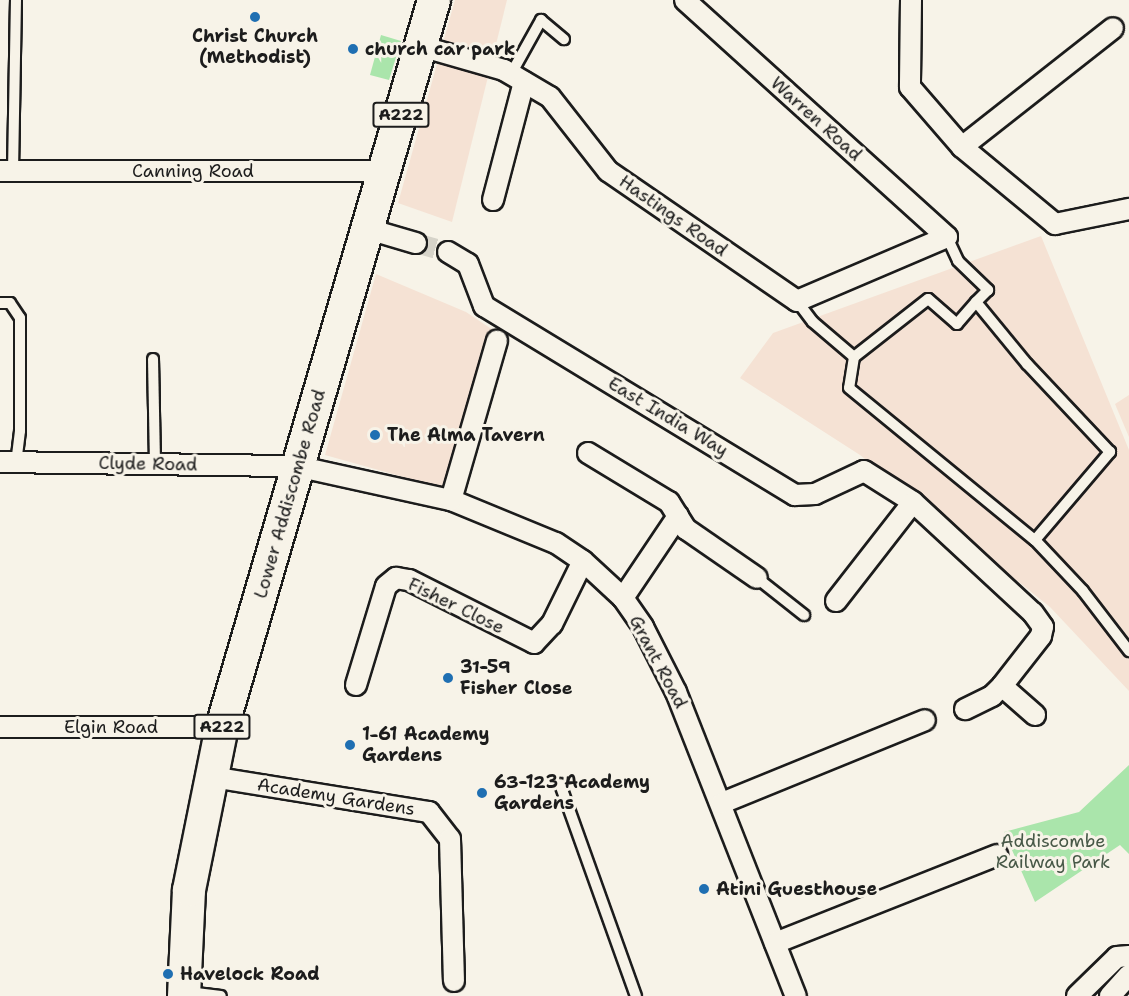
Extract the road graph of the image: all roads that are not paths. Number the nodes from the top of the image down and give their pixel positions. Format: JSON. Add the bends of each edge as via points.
{"nodes":[{"id":1,"x":16,"y":0,"type":"edge"},
{"id":2,"x":434,"y":0,"type":"edge"},
{"id":3,"x":685,"y":0,"type":"edge"},
{"id":4,"x":911,"y":0,"type":"edge"},
{"id":5,"x":1113,"y":28,"type":"dead end"},
{"id":6,"x":564,"y":39,"type":"dead end"},
{"id":7,"x":420,"y":46,"type":"junction"},
{"id":8,"x":517,"y":78,"type":"junction"},
{"id":9,"x":962,"y":147,"type":"junction"},
{"id":10,"x":7,"y":171,"type":"edge"},
{"id":11,"x":385,"y":171,"type":"junction"},
{"id":12,"x":493,"y":200,"type":"dead end"},
{"id":13,"x":1129,"y":209,"type":"edge"},
{"id":14,"x":368,"y":229,"type":"junction"},
{"id":15,"x":947,"y":237,"type":"junction"},
{"id":16,"x":416,"y":243,"type":"tunnel mouth"},
{"id":17,"x":448,"y":252,"type":"tunnel mouth"},
{"id":18,"x":797,"y":301,"type":"junction"},
{"id":19,"x":976,"y":302,"type":"junction"},
{"id":20,"x":0,"y":303,"type":"edge"},
{"id":21,"x":497,"y":341,"type":"dead end"},
{"id":22,"x":854,"y":357,"type":"junction"},
{"id":23,"x":153,"y":359,"type":"dead end"},
{"id":24,"x":588,"y":453,"type":"dead end"},
{"id":25,"x":8,"y":462,"type":"edge"},
{"id":26,"x":155,"y":464,"type":"junction"},
{"id":27,"x":296,"y":465,"type":"junction"},
{"id":28,"x":451,"y":500,"type":"junction"},
{"id":29,"x":913,"y":502,"type":"junction"},
{"id":30,"x":678,"y":516,"type":"junction"},
{"id":31,"x":1035,"y":540,"type":"junction"},
{"id":32,"x":583,"y":561,"type":"junction"},
{"id":33,"x":757,"y":578,"type":"joint"},
{"id":34,"x":622,"y":598,"type":"junction"},
{"id":35,"x":837,"y":601,"type":"dead end"},
{"id":36,"x":804,"y":615,"type":"dead end"},
{"id":37,"x":1129,"y":651,"type":"edge"},
{"id":38,"x":356,"y":685,"type":"dead end"},
{"id":39,"x":1002,"y":686,"type":"junction"},
{"id":40,"x":965,"y":709,"type":"dead end"},
{"id":41,"x":1035,"y":715,"type":"dead end"},
{"id":42,"x":925,"y":720,"type":"dead end"},
{"id":43,"x":0,"y":727,"type":"edge"},
{"id":44,"x":222,"y":728,"type":"junction"},
{"id":45,"x":212,"y":777,"type":"junction"},
{"id":46,"x":560,"y":784,"type":"dead end"},
{"id":47,"x":722,"y":802,"type":"junction"},
{"id":48,"x":997,"y":855,"type":"dead end"},
{"id":49,"x":775,"y":943,"type":"junction"},
{"id":50,"x":1129,"y":956,"type":"edge"},
{"id":51,"x":1129,"y":975,"type":"edge"},
{"id":52,"x":1093,"y":980,"type":"junction"},
{"id":53,"x":454,"y":981,"type":"dead end"},
{"id":54,"x":184,"y":994,"type":"edge"},
{"id":55,"x":221,"y":996,"type":"edge"},
{"id":56,"x":636,"y":996,"type":"edge"},
{"id":57,"x":796,"y":996,"type":"edge"},
{"id":58,"x":1077,"y":996,"type":"edge"},
{"id":59,"x":1109,"y":996,"type":"edge"}],
"edges":[{"from":1,"to":10,"type":"lane"},
{"from":2,"to":7,"type":"main road","name":"Lower Addiscombe Road","number":"A222"},
{"from":3,"to":15,"type":"street","name":"Warren Road"},
{"from":4,"to":9,"type":"street","via":[[910,87]]},
{"from":5,"to":9,"type":"street"},
{"from":6,"to":8,"type":"lane","via":[[541,20]]},
{"from":7,"to":8,"type":"street","name":"Hastings Road"},
{"from":7,"to":11,"type":"main road","name":"Lower Addiscombe Road","number":"A222"},
{"from":8,"to":12,"type":"street"},
{"from":8,"to":18,"type":"street","name":"Hastings Road","via":[[561,109],[608,171]]},
{"from":9,"to":13,"type":"street","via":[[1054,224]]},
{"from":10,"to":11,"type":"street","name":"Canning Road"},
{"from":11,"to":14,"type":"main road","name":"Lower Addiscombe Road","number":"A222"},
{"from":14,"to":16,"type":"street"},
{"from":14,"to":27,"type":"main road","name":"Lower Addiscombe Road","number":"A222"},
{"from":15,"to":18,"type":"street"},
{"from":15,"to":19,"type":"lane","via":[[958,261],[988,290]]},
{"from":17,"to":29,"type":"street","name":"East India Way","via":[[468,264],[484,306],[795,495],[815,494],[864,471]]},
{"from":18,"to":22,"type":"lane","via":[[813,322]]},
{"from":19,"to":22,"type":"lane","via":[[957,324],[928,299]]},
{"from":19,"to":31,"type":"lane","via":[[1027,364],[1110,452]]},
{"from":20,"to":25,"type":"lane","via":[[10,303],[20,318],[20,431]]},
{"from":21,"to":28,"type":"street"},
{"from":22,"to":31,"type":"lane","via":[[849,388]]},
{"from":23,"to":26,"type":"lane"},
{"from":24,"to":30,"type":"street","via":[[669,502]]},
{"from":25,"to":26,"type":"street","name":"Clyde Road"},
{"from":26,"to":27,"type":"street","name":"Clyde Road"},
{"from":27,"to":28,"type":"street","name":"Grant Road"},
{"from":27,"to":44,"type":"main road","name":"Lower Addiscombe Road","number":"A222"},
{"from":28,"to":32,"type":"street","name":"Grant Road","via":[[556,543]]},
{"from":29,"to":35,"type":"street"},
{"from":29,"to":39,"type":"street","name":"East India Way","via":[[1040,621],[1041,636]]},
{"from":30,"to":33,"type":"street","via":[[686,529]]},
{"from":30,"to":34,"type":"street"},
{"from":31,"to":37,"type":"lane","via":[[1083,591]]},
{"from":32,"to":34,"type":"street","name":"Grant Road"},
{"from":32,"to":38,"type":"street","name":"Fisher Close","via":[[552,624],[534,643],[409,580],[396,578],[386,586]]},
{"from":33,"to":36,"type":"lane"},
{"from":34,"to":47,"type":"street","name":"Grant Road","via":[[643,627],[676,692]]},
{"from":39,"to":40,"type":"street","name":"East India Way","via":[[992,696]]},
{"from":39,"to":41,"type":"street"},
{"from":42,"to":47,"type":"street"},
{"from":43,"to":44,"type":"street","name":"Elgin Road"},
{"from":44,"to":45,"type":"main road","name":"Lower Addiscombe Road","number":"A222"},
{"from":45,"to":53,"type":"street","name":"Academy Gardens","via":[[429,812],[450,839]]},
{"from":45,"to":54,"type":"main road","name":"Lower Addiscombe Road","number":"A222","via":[[189,890]]},
{"from":46,"to":56,"type":"lane"},
{"from":47,"to":49,"type":"street","name":"Grant Road"},
{"from":48,"to":49,"type":"street"},
{"from":49,"to":57,"type":"street","name":"Grant Road"},
{"from":50,"to":52,"type":"street","via":[[1117,957]]},
{"from":51,"to":59,"type":"street"},
{"from":52,"to":58,"type":"street"},
{"from":52,"to":59,"type":"street"},
{"from":54,"to":55,"type":"lane"}]}
